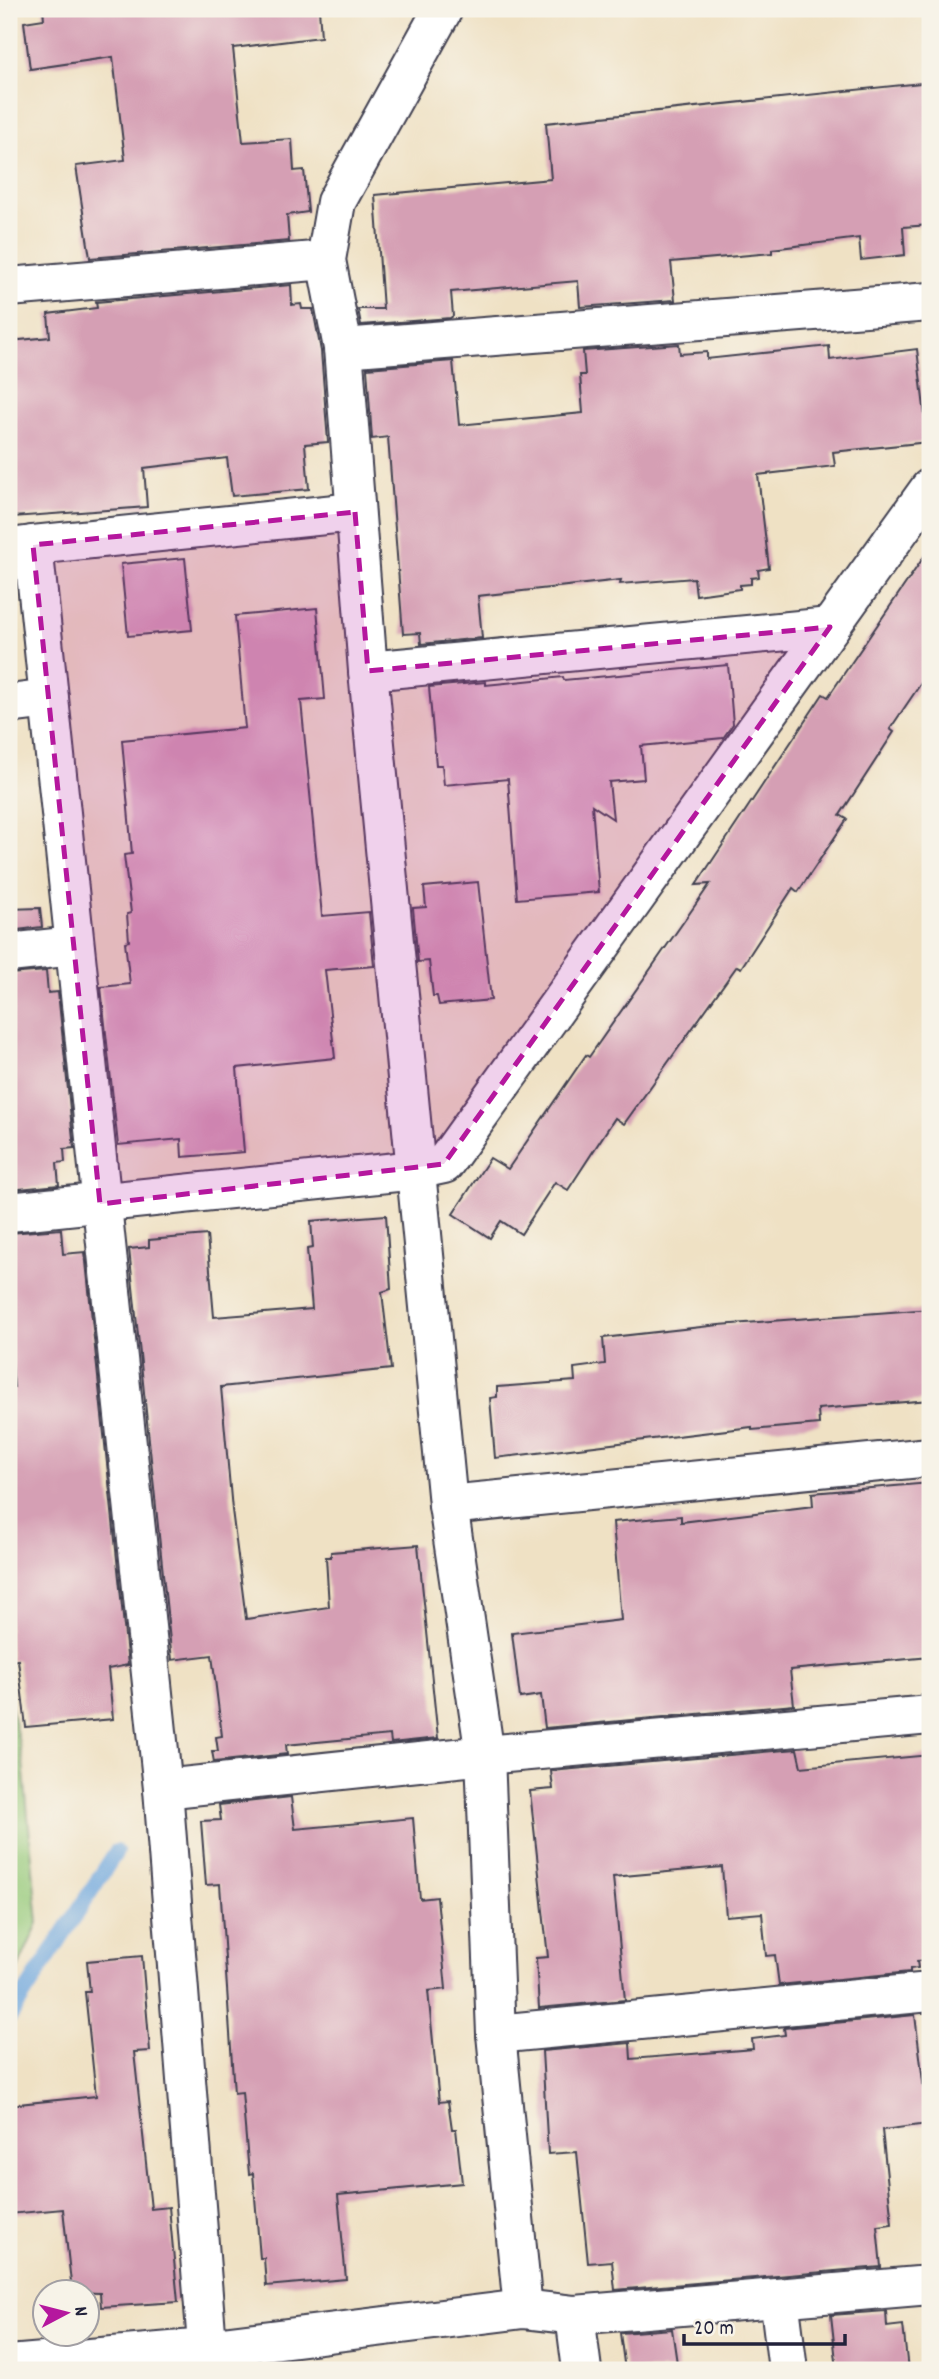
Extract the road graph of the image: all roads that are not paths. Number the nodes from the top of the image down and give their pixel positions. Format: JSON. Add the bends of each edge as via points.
{"nodes":[{"id":1,"x":443,"y":9,"type":"edge"},
{"id":2,"x":326,"y":260,"type":"junction"},
{"id":3,"x":9,"y":287,"type":"edge"},
{"id":4,"x":930,"y":302,"type":"edge"},
{"id":5,"x":342,"y":348,"type":"junction"},
{"id":6,"x":930,"y":488,"type":"edge"},
{"id":7,"x":355,"y":512,"type":"junction"},
{"id":8,"x":21,"y":546,"type":"edge"},
{"id":9,"x":830,"y":627,"type":"junction"},
{"id":10,"x":368,"y":671,"type":"junction"},
{"id":11,"x":49,"y":699,"type":"junction"},
{"id":12,"x":9,"y":704,"type":"edge"},
{"id":13,"x":74,"y":946,"type":"junction"},
{"id":14,"x":9,"y":953,"type":"edge"},
{"id":15,"x":416,"y":1170,"type":"junction"},
{"id":16,"x":100,"y":1204,"type":"junction"},
{"id":17,"x":9,"y":1212,"type":"edge"},
{"id":18,"x":930,"y":1457,"type":"edge"},
{"id":19,"x":448,"y":1505,"type":"junction"},
{"id":20,"x":930,"y":1715,"type":"edge"},
{"id":21,"x":485,"y":1755,"type":"junction"},
{"id":22,"x":163,"y":1789,"type":"junction"},
{"id":23,"x":930,"y":1992,"type":"edge"},
{"id":24,"x":496,"y":2034,"type":"junction"},
{"id":25,"x":930,"y":2284,"type":"edge"},
{"id":26,"x":779,"y":2298,"type":"junction"},
{"id":27,"x":523,"y":2309,"type":"junction"},
{"id":28,"x":575,"y":2315,"type":"junction"},
{"id":29,"x":208,"y":2359,"type":"edge"},
{"id":30,"x":9,"y":2365,"type":"edge"},
{"id":31,"x":582,"y":2370,"type":"edge"},
{"id":32,"x":788,"y":2370,"type":"edge"}],
"edges":[{"from":1,"to":2,"type":"street","via":[[336,202]]},
{"from":2,"to":3,"type":"street"},
{"from":2,"to":5,"type":"street"},
{"from":4,"to":5,"type":"street"},
{"from":5,"to":7,"type":"street"},
{"from":6,"to":9,"type":"street"},
{"from":7,"to":8,"type":"street"},
{"from":7,"to":10,"type":"street"},
{"from":8,"to":11,"type":"street"},
{"from":9,"to":10,"type":"street"},
{"from":9,"to":15,"type":"street","via":[[444,1164]]},
{"from":10,"to":15,"type":"street"},
{"from":11,"to":12,"type":"street"},
{"from":11,"to":13,"type":"street"},
{"from":13,"to":14,"type":"street"},
{"from":13,"to":16,"type":"street"},
{"from":15,"to":16,"type":"street"},
{"from":15,"to":19,"type":"street"},
{"from":16,"to":17,"type":"street"},
{"from":16,"to":22,"type":"street"},
{"from":18,"to":19,"type":"street"},
{"from":19,"to":21,"type":"street"},
{"from":20,"to":21,"type":"street"},
{"from":21,"to":22,"type":"street"},
{"from":21,"to":24,"type":"street"},
{"from":22,"to":29,"type":"street"},
{"from":23,"to":24,"type":"street"},
{"from":24,"to":27,"type":"street"},
{"from":25,"to":26,"type":"street"},
{"from":26,"to":28,"type":"street"},
{"from":26,"to":32,"type":"street"},
{"from":27,"to":28,"type":"street"},
{"from":27,"to":29,"type":"street"},
{"from":28,"to":31,"type":"street"},
{"from":29,"to":30,"type":"street"}]}
